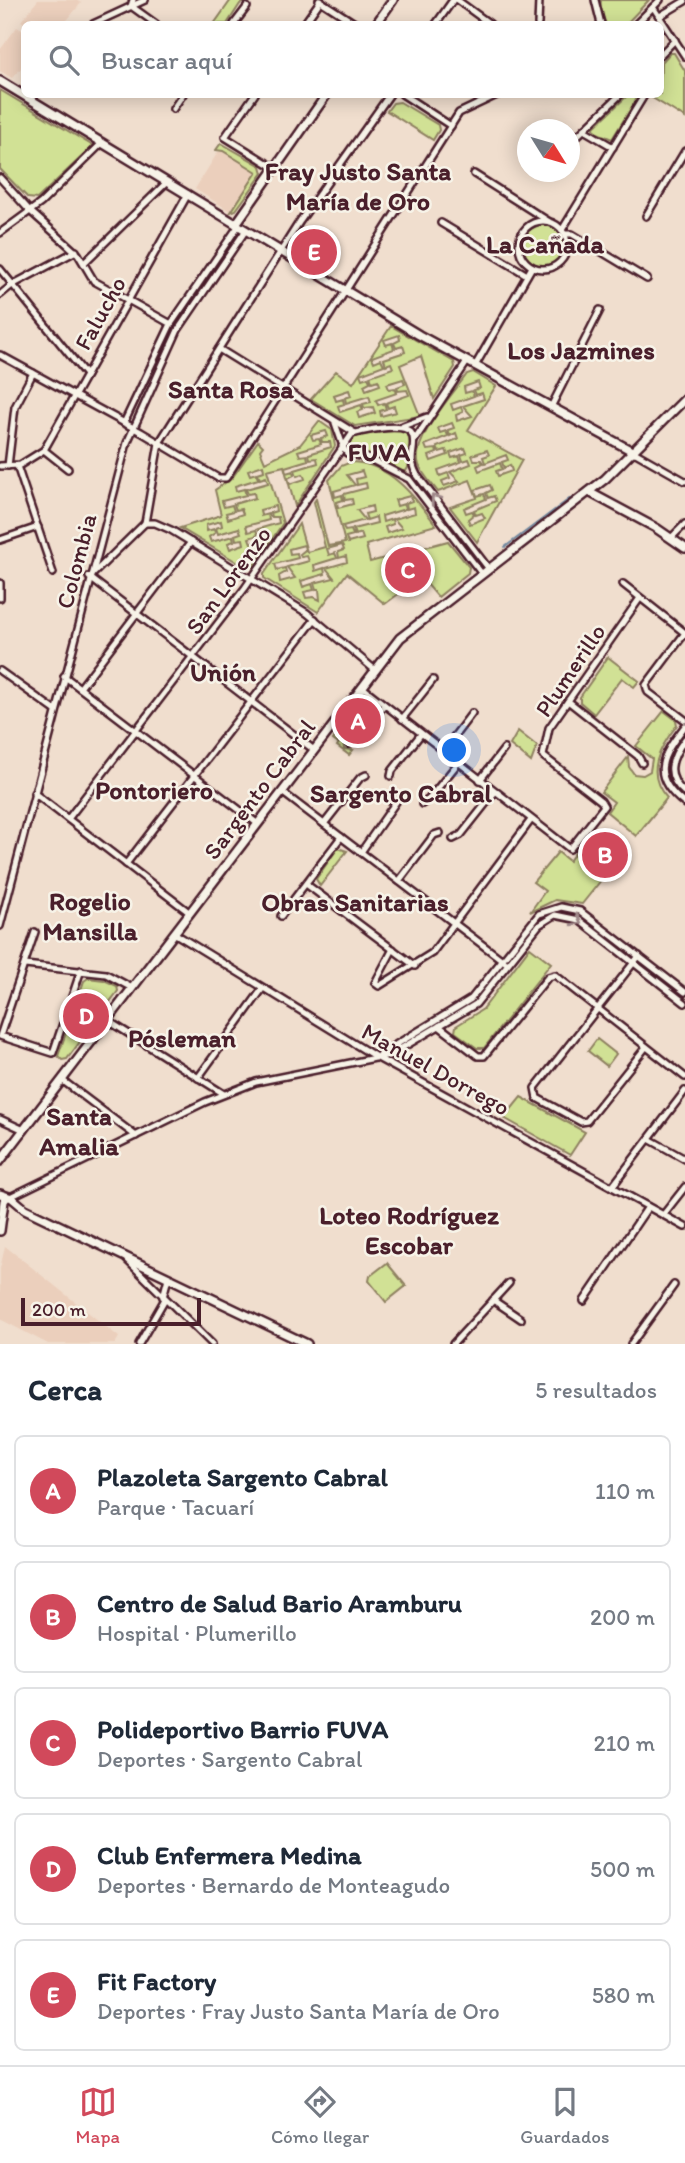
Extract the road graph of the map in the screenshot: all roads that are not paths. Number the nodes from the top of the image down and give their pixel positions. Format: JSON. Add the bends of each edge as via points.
{"nodes":[{"id":1,"x":145,"y":0,"type":"edge"},
{"id":2,"x":320,"y":0,"type":"edge"},
{"id":3,"x":393,"y":0,"type":"edge"},
{"id":4,"x":455,"y":0,"type":"edge"},
{"id":5,"x":540,"y":0,"type":"edge"},
{"id":6,"x":595,"y":0,"type":"edge"},
{"id":7,"x":660,"y":0,"type":"edge"},
{"id":8,"x":685,"y":1,"type":"edge"},
{"id":9,"x":132,"y":3,"type":"edge"},
{"id":10,"x":247,"y":7,"type":"dead end"},
{"id":11,"x":653,"y":7,"type":"junction"},
{"id":12,"x":660,"y":16,"type":"junction"},
{"id":13,"x":99,"y":21,"type":"edge"},
{"id":14,"x":153,"y":21,"type":"edge"},
{"id":15,"x":236,"y":21,"type":"edge"},
{"id":16,"x":306,"y":21,"type":"edge"},
{"id":17,"x":352,"y":21,"type":"edge"},
{"id":18,"x":378,"y":21,"type":"edge"},
{"id":19,"x":438,"y":21,"type":"edge"},
{"id":20,"x":486,"y":21,"type":"edge"},
{"id":21,"x":538,"y":21,"type":"edge"},
{"id":22,"x":600,"y":21,"type":"edge"},
{"id":23,"x":639,"y":21,"type":"edge"},
{"id":24,"x":663,"y":21,"type":"edge"},
{"id":25,"x":664,"y":22,"type":"edge"},
{"id":26,"x":675,"y":40,"type":"junction"},
{"id":27,"x":664,"y":51,"type":"edge"},
{"id":28,"x":685,"y":56,"type":"edge"},
{"id":29,"x":0,"y":81,"type":"edge"},
{"id":30,"x":21,"y":92,"type":"edge"},
{"id":31,"x":31,"y":98,"type":"edge"},
{"id":32,"x":180,"y":98,"type":"edge"},
{"id":33,"x":252,"y":98,"type":"edge"},
{"id":34,"x":324,"y":98,"type":"edge"},
{"id":35,"x":387,"y":98,"type":"edge"},
{"id":36,"x":407,"y":98,"type":"edge"},
{"id":37,"x":490,"y":98,"type":"edge"},
{"id":38,"x":617,"y":98,"type":"edge"},
{"id":39,"x":643,"y":98,"type":"edge"},
{"id":40,"x":173,"y":109,"type":"dead end"},
{"id":41,"x":451,"y":126,"type":"junction"},
{"id":42,"x":584,"y":130,"type":"junction"},
{"id":43,"x":580,"y":133,"type":"edge"},
{"id":44,"x":102,"y":143,"type":"junction"},
{"id":45,"x":613,"y":147,"type":"junction"},
{"id":46,"x":685,"y":151,"type":"edge"},
{"id":47,"x":275,"y":168,"type":"junction"},
{"id":48,"x":474,"y":174,"type":"dead end"},
{"id":49,"x":0,"y":178,"type":"edge"},
{"id":50,"x":168,"y":182,"type":"junction"},
{"id":51,"x":188,"y":194,"type":"junction"},
{"id":52,"x":29,"y":211,"type":"junction"},
{"id":53,"x":646,"y":216,"type":"dead end"},
{"id":54,"x":549,"y":222,"type":"junction"},
{"id":55,"x":441,"y":223,"type":"dead end"},
{"id":56,"x":237,"y":225,"type":"junction"},
{"id":57,"x":246,"y":230,"type":"junction"},
{"id":58,"x":563,"y":232,"type":"junction"},
{"id":59,"x":0,"y":233,"type":"edge"},
{"id":60,"x":76,"y":251,"type":"junction"},
{"id":61,"x":281,"y":251,"type":"junction"},
{"id":62,"x":84,"y":263,"type":"junction"},
{"id":63,"x":532,"y":267,"type":"junction"},
{"id":64,"x":0,"y":269,"type":"edge"},
{"id":65,"x":527,"y":275,"type":"junction"},
{"id":66,"x":647,"y":279,"type":"dead end"},
{"id":67,"x":12,"y":285,"type":"junction"},
{"id":68,"x":347,"y":291,"type":"junction"},
{"id":69,"x":0,"y":295,"type":"edge"},
{"id":70,"x":128,"y":300,"type":"junction"},
{"id":71,"x":600,"y":310,"type":"dead end"},
{"id":72,"x":171,"y":324,"type":"junction"},
{"id":73,"x":219,"y":349,"type":"junction"},
{"id":74,"x":0,"y":355,"type":"edge"},
{"id":75,"x":467,"y":362,"type":"junction"},
{"id":76,"x":475,"y":366,"type":"junction"},
{"id":77,"x":33,"y":373,"type":"junction"},
{"id":78,"x":86,"y":375,"type":"junction"},
{"id":79,"x":284,"y":390,"type":"junction"},
{"id":80,"x":74,"y":396,"type":"junction"},
{"id":81,"x":685,"y":399,"type":"edge"},
{"id":82,"x":551,"y":407,"type":"junction"},
{"id":83,"x":432,"y":413,"type":"junction"},
{"id":84,"x":124,"y":423,"type":"junction"},
{"id":85,"x":335,"y":423,"type":"junction"},
{"id":86,"x":132,"y":427,"type":"junction"},
{"id":87,"x":401,"y":427,"type":"junction"},
{"id":88,"x":355,"y":433,"type":"junction"},
{"id":89,"x":414,"y":441,"type":"junction"},
{"id":90,"x":159,"y":443,"type":"junction"},
{"id":91,"x":342,"y":445,"type":"junction"},
{"id":92,"x":44,"y":450,"type":"junction"},
{"id":93,"x":634,"y":452,"type":"junction"},
{"id":94,"x":347,"y":453,"type":"junction"},
{"id":95,"x":335,"y":458,"type":"junction"},
{"id":96,"x":0,"y":466,"type":"edge"},
{"id":97,"x":8,"y":466,"type":"junction"},
{"id":98,"x":17,"y":466,"type":"junction"},
{"id":99,"x":68,"y":468,"type":"dead end"},
{"id":100,"x":413,"y":468,"type":"junction"},
{"id":101,"x":405,"y":476,"type":"junction"},
{"id":102,"x":685,"y":481,"type":"edge"},
{"id":103,"x":589,"y":492,"type":"junction"},
{"id":104,"x":145,"y":523,"type":"junction"},
{"id":105,"x":685,"y":524,"type":"edge"},
{"id":106,"x":38,"y":527,"type":"junction"},
{"id":107,"x":456,"y":527,"type":"junction"},
{"id":108,"x":450,"y":532,"type":"junction"},
{"id":109,"x":671,"y":538,"type":"junction"},
{"id":110,"x":0,"y":540,"type":"edge"},
{"id":111,"x":191,"y":542,"type":"junction"},
{"id":112,"x":685,"y":548,"type":"edge"},
{"id":113,"x":485,"y":571,"type":"junction"},
{"id":114,"x":53,"y":573,"type":"dead end"},
{"id":115,"x":89,"y":577,"type":"junction"},
{"id":116,"x":252,"y":579,"type":"junction"},
{"id":117,"x":0,"y":583,"type":"edge"},
{"id":118,"x":623,"y":584,"type":"dead end"},
{"id":119,"x":0,"y":597,"type":"edge"},
{"id":120,"x":640,"y":598,"type":"junction"},
{"id":121,"x":136,"y":613,"type":"junction"},
{"id":122,"x":315,"y":619,"type":"junction"},
{"id":123,"x":685,"y":633,"type":"edge"},
{"id":124,"x":194,"y":657,"type":"junction"},
{"id":125,"x":375,"y":670,"type":"junction"},
{"id":126,"x":0,"y":671,"type":"edge"},
{"id":127,"x":65,"y":676,"type":"junction"},
{"id":128,"x":433,"y":680,"type":"dead end"},
{"id":129,"x":362,"y":687,"type":"junction"},
{"id":130,"x":79,"y":688,"type":"junction"},
{"id":131,"x":568,"y":701,"type":"junction"},
{"id":132,"x":251,"y":702,"type":"junction"},
{"id":133,"x":384,"y":705,"type":"junction"},
{"id":134,"x":56,"y":711,"type":"junction"},
{"id":135,"x":472,"y":713,"type":"dead end"},
{"id":136,"x":402,"y":719,"type":"junction"},
{"id":137,"x":685,"y":720,"type":"edge"},
{"id":138,"x":685,"y":726,"type":"edge"},
{"id":139,"x":136,"y":731,"type":"junction"},
{"id":140,"x":421,"y":734,"type":"junction"},
{"id":141,"x":685,"y":739,"type":"edge"},
{"id":142,"x":349,"y":744,"type":"dead end"},
{"id":143,"x":504,"y":748,"type":"dead end"},
{"id":144,"x":314,"y":750,"type":"junction"},
{"id":145,"x":443,"y":751,"type":"junction"},
{"id":146,"x":458,"y":763,"type":"junction"},
{"id":147,"x":642,"y":764,"type":"dead end"},
{"id":148,"x":194,"y":775,"type":"junction"},
{"id":149,"x":366,"y":775,"type":"dead end"},
{"id":150,"x":391,"y":776,"type":"dead end"},
{"id":151,"x":480,"y":780,"type":"junction"},
{"id":152,"x":282,"y":792,"type":"junction"},
{"id":153,"x":495,"y":792,"type":"junction"},
{"id":154,"x":34,"y":793,"type":"junction"},
{"id":155,"x":685,"y":793,"type":"edge"},
{"id":156,"x":398,"y":799,"type":"dead end"},
{"id":157,"x":422,"y":804,"type":"dead end"},
{"id":158,"x":685,"y":804,"type":"edge"},
{"id":159,"x":68,"y":819,"type":"junction"},
{"id":160,"x":531,"y":820,"type":"junction"},
{"id":161,"x":258,"y":824,"type":"junction"},
{"id":162,"x":324,"y":824,"type":"junction"},
{"id":163,"x":440,"y":833,"type":"dead end"},
{"id":164,"x":341,"y":836,"type":"junction"},
{"id":165,"x":453,"y":839,"type":"dead end"},
{"id":166,"x":361,"y":852,"type":"junction"},
{"id":167,"x":126,"y":864,"type":"junction"},
{"id":168,"x":399,"y":881,"type":"junction"},
{"id":169,"x":306,"y":884,"type":"junction"},
{"id":170,"x":190,"y":913,"type":"junction"},
{"id":171,"x":281,"y":916,"type":"dead end"},
{"id":172,"x":455,"y":923,"type":"junction"},
{"id":173,"x":0,"y":926,"type":"edge"},
{"id":174,"x":36,"y":932,"type":"dead end"},
{"id":175,"x":174,"y":933,"type":"junction"},
{"id":176,"x":393,"y":949,"type":"junction"},
{"id":177,"x":639,"y":956,"type":"junction"},
{"id":178,"x":505,"y":962,"type":"junction"},
{"id":179,"x":634,"y":963,"type":"junction"},
{"id":180,"x":25,"y":965,"type":"junction"},
{"id":181,"x":415,"y":965,"type":"junction"},
{"id":182,"x":81,"y":970,"type":"junction"},
{"id":183,"x":132,"y":988,"type":"junction"},
{"id":184,"x":263,"y":988,"type":"junction"},
{"id":185,"x":685,"y":992,"type":"edge"},
{"id":186,"x":685,"y":1003,"type":"edge"},
{"id":187,"x":598,"y":1009,"type":"junction"},
{"id":188,"x":107,"y":1020,"type":"junction"},
{"id":189,"x":434,"y":1022,"type":"junction"},
{"id":190,"x":440,"y":1027,"type":"junction"},
{"id":191,"x":0,"y":1036,"type":"edge"},
{"id":192,"x":646,"y":1047,"type":"junction"},
{"id":193,"x":376,"y":1057,"type":"junction"},
{"id":194,"x":685,"y":1077,"type":"edge"},
{"id":195,"x":198,"y":1078,"type":"junction"},
{"id":196,"x":62,"y":1080,"type":"junction"},
{"id":197,"x":685,"y":1091,"type":"edge"},
{"id":198,"x":224,"y":1094,"type":"junction"},
{"id":199,"x":0,"y":1119,"type":"edge"},
{"id":200,"x":24,"y":1130,"type":"junction"},
{"id":201,"x":136,"y":1136,"type":"junction"},
{"id":202,"x":649,"y":1139,"type":"junction"},
{"id":203,"x":685,"y":1159,"type":"edge"},
{"id":204,"x":0,"y":1161,"type":"edge"},
{"id":205,"x":612,"y":1187,"type":"junction"},
{"id":206,"x":685,"y":1187,"type":"edge"},
{"id":207,"x":7,"y":1202,"type":"edge"},
{"id":208,"x":648,"y":1206,"type":"junction"},
{"id":209,"x":663,"y":1215,"type":"junction"},
{"id":210,"x":685,"y":1227,"type":"edge"},
{"id":211,"x":0,"y":1231,"type":"edge"},
{"id":212,"x":125,"y":1258,"type":"junction"},
{"id":213,"x":168,"y":1278,"type":"junction"},
{"id":214,"x":509,"y":1283,"type":"dead end"},
{"id":215,"x":674,"y":1285,"type":"dead end"},
{"id":216,"x":164,"y":1298,"type":"junction"},
{"id":217,"x":494,"y":1300,"type":"junction"},
{"id":218,"x":584,"y":1301,"type":"dead end"},
{"id":219,"x":521,"y":1319,"type":"dead end"},
{"id":220,"x":139,"y":1344,"type":"edge"},
{"id":221,"x":212,"y":1344,"type":"edge"},
{"id":222,"x":307,"y":1344,"type":"edge"},
{"id":223,"x":453,"y":1344,"type":"edge"},
{"id":224,"x":631,"y":1344,"type":"edge"}],
"edges":[{"from":1,"to":9,"type":"street"},
{"from":2,"to":16,"type":"street"},
{"from":2,"to":17,"type":"street"},
{"from":3,"to":18,"type":"main road"},
{"from":4,"to":19,"type":"street"},
{"from":4,"to":20,"type":"street"},
{"from":5,"to":21,"type":"street"},
{"from":6,"to":22,"type":"street"},
{"from":7,"to":11,"type":"street"},
{"from":8,"to":12,"type":"street"},
{"from":9,"to":13,"type":"street"},
{"from":9,"to":14,"type":"street"},
{"from":10,"to":15,"type":"street"},
{"from":11,"to":12,"type":"street"},
{"from":11,"to":23,"type":"street"},
{"from":12,"to":24,"type":"street"},
{"from":25,"to":26,"type":"street"},
{"from":26,"to":27,"type":"street"},
{"from":26,"to":28,"type":"street"},
{"from":29,"to":30,"type":"main road"},
{"from":31,"to":44,"type":"main road"},
{"from":32,"to":40,"type":"street"},
{"from":33,"to":47,"type":"street","via":[[225,136]]},
{"from":34,"to":47,"type":"main road"},
{"from":35,"to":61,"type":"street"},
{"from":36,"to":41,"type":"street"},
{"from":37,"to":41,"type":"street","via":[[463,110]]},
{"from":38,"to":42,"type":"street"},
{"from":39,"to":45,"type":"street"},
{"from":41,"to":68,"type":"street"},
{"from":42,"to":43,"type":"street"},
{"from":42,"to":45,"type":"street"},
{"from":44,"to":50,"type":"main road"},
{"from":44,"to":52,"type":"street"},
{"from":45,"to":58,"type":"street"},
{"from":46,"to":53,"type":"street"},
{"from":47,"to":56,"type":"main road"},
{"from":48,"to":54,"type":"street"},
{"from":49,"to":52,"type":"street"},
{"from":50,"to":51,"type":"main road"},
{"from":50,"to":62,"type":"street"},
{"from":51,"to":56,"type":"main road"},
{"from":51,"to":70,"type":"street","name":"Falucho"},
{"from":52,"to":59,"type":"street"},
{"from":52,"to":60,"type":"street"},
{"from":54,"to":58,"type":"street"},
{"from":54,"to":63,"type":"street","via":[[532,224],[521,237],[521,254]]},
{"from":55,"to":65,"type":"street"},
{"from":56,"to":57,"type":"main road"},
{"from":56,"to":72,"type":"street"},
{"from":57,"to":61,"type":"main road"},
{"from":57,"to":86,"type":"street","name":"Colombia","via":[[178,330]]},
{"from":58,"to":63,"type":"street","via":[[567,245],[562,261],[548,269]]},
{"from":58,"to":66,"type":"street"},
{"from":60,"to":62,"type":"street"},
{"from":60,"to":67,"type":"street"},
{"from":61,"to":68,"type":"main road"},
{"from":61,"to":73,"type":"street"},
{"from":62,"to":70,"type":"street","via":[[93,280]]},
{"from":63,"to":65,"type":"street"},
{"from":64,"to":67,"type":"street"},
{"from":65,"to":76,"type":"street"},
{"from":67,"to":69,"type":"street"},
{"from":67,"to":78,"type":"street"},
{"from":68,"to":75,"type":"main road"},
{"from":68,"to":79,"type":"street"},
{"from":70,"to":72,"type":"street"},
{"from":70,"to":78,"type":"street","name":"Falucho"},
{"from":71,"to":82,"type":"street"},
{"from":72,"to":84,"type":"street"},
{"from":73,"to":79,"type":"street"},
{"from":73,"to":90,"type":"street"},
{"from":74,"to":77,"type":"street"},
{"from":75,"to":76,"type":"main road"},
{"from":75,"to":83,"type":"street"},
{"from":76,"to":82,"type":"main road"},
{"from":77,"to":80,"type":"street"},
{"from":77,"to":97,"type":"street","via":[[15,407]]},
{"from":78,"to":80,"type":"street","name":"Falucho"},
{"from":79,"to":85,"type":"street"},
{"from":79,"to":90,"type":"street","via":[[223,479]]},
{"from":80,"to":84,"type":"street"},
{"from":80,"to":92,"type":"street","name":"Falucho"},
{"from":81,"to":93,"type":"main road","name":"Sargento Cabral"},
{"from":82,"to":93,"type":"main road"},
{"from":83,"to":87,"type":"street"},
{"from":83,"to":89,"type":"street"},
{"from":84,"to":86,"type":"street"},
{"from":85,"to":88,"type":"street"},
{"from":85,"to":91,"type":"street"},
{"from":86,"to":90,"type":"street"},
{"from":86,"to":115,"type":"street","name":"Colombia"},
{"from":87,"to":88,"type":"street"},
{"from":87,"to":89,"type":"street","via":[[410,431]]},
{"from":88,"to":91,"type":"street"},
{"from":89,"to":100,"type":"street"},
{"from":90,"to":104,"type":"street"},
{"from":91,"to":94,"type":"street"},
{"from":91,"to":95,"type":"street","name":"San Lorenzo"},
{"from":92,"to":98,"type":"street"},
{"from":92,"to":99,"type":"street"},
{"from":93,"to":102,"type":"street"},
{"from":93,"to":103,"type":"main road","name":"Sargento Cabral"},
{"from":94,"to":95,"type":"street"},
{"from":94,"to":101,"type":"street"},
{"from":95,"to":116,"type":"street","name":"San Lorenzo"},
{"from":96,"to":97,"type":"street"},
{"from":97,"to":98,"type":"street"},
{"from":98,"to":106,"type":"street"},
{"from":100,"to":101,"type":"street"},
{"from":107,"to":100,"type":"street","one_way":true},
{"from":101,"to":108,"type":"street"},
{"from":103,"to":109,"type":"main road"},
{"from":103,"to":113,"type":"main road","name":"Sargento Cabral"},
{"from":104,"to":111,"type":"street","via":[[163,526]]},
{"from":104,"to":115,"type":"street"},
{"from":105,"to":109,"type":"street"},
{"from":106,"to":110,"type":"street"},
{"from":106,"to":114,"type":"street"},
{"from":107,"to":108,"type":"street"},
{"from":107,"to":113,"type":"street"},
{"from":108,"to":113,"type":"street"},
{"from":109,"to":112,"type":"main road"},
{"from":111,"to":116,"type":"street"},
{"from":111,"to":121,"type":"street"},
{"from":113,"to":125,"type":"main road","name":"Sargento Cabral","via":[[403,635]]},
{"from":115,"to":121,"type":"street"},
{"from":115,"to":127,"type":"street","name":"Colombia"},
{"from":116,"to":122,"type":"street"},
{"from":116,"to":124,"type":"street","name":"San Lorenzo"},
{"from":117,"to":119,"type":"street"},
{"from":118,"to":120,"type":"street"},
{"from":120,"to":123,"type":"street"},
{"from":120,"to":131,"type":"street","name":"Plumerillo"},
{"from":121,"to":124,"type":"street"},
{"from":121,"to":130,"type":"street"},
{"from":122,"to":125,"type":"street"},
{"from":122,"to":132,"type":"street"},
{"from":123,"to":137,"type":"street","via":[[646,685],[648,692]]},
{"from":124,"to":132,"type":"street"},
{"from":124,"to":139,"type":"street","name":"San Lorenzo"},
{"from":125,"to":129,"type":"main road","name":"Sargento Cabral"},
{"from":126,"to":134,"type":"street"},
{"from":127,"to":130,"type":"street"},
{"from":127,"to":134,"type":"street","name":"Colombia"},
{"from":128,"to":136,"type":"street"},
{"from":129,"to":133,"type":"street"},
{"from":129,"to":144,"type":"main road","name":"Sargento Cabral"},
{"from":130,"to":139,"type":"street"},
{"from":131,"to":147,"type":"street"},
{"from":131,"to":160,"type":"street","name":"Plumerillo","via":[[549,727],[543,756],[604,806],[572,848]]},
{"from":132,"to":144,"type":"street"},
{"from":132,"to":148,"type":"street"},
{"from":133,"to":136,"type":"street"},
{"from":133,"to":142,"type":"street"},
{"from":134,"to":154,"type":"street","name":"Colombia"},
{"from":135,"to":145,"type":"street"},
{"from":136,"to":140,"type":"street"},
{"from":138,"to":158,"type":"street","via":[[665,754],[662,771],[664,782]]},
{"from":139,"to":148,"type":"street"},
{"from":139,"to":159,"type":"street","name":"San Lorenzo"},
{"from":140,"to":145,"type":"street"},
{"from":140,"to":150,"type":"street"},
{"from":141,"to":155,"type":"street","via":[[673,758],[672,778]]},
{"from":143,"to":151,"type":"street"},
{"from":144,"to":152,"type":"main road","name":"Sargento Cabral"},
{"from":145,"to":146,"type":"street"},
{"from":146,"to":151,"type":"street"},
{"from":146,"to":157,"type":"street"},
{"from":148,"to":161,"type":"street"},
{"from":148,"to":167,"type":"street"},
{"from":149,"to":162,"type":"street"},
{"from":151,"to":153,"type":"street"},
{"from":152,"to":161,"type":"main road","name":"Sargento Cabral"},
{"from":152,"to":162,"type":"street"},
{"from":153,"to":160,"type":"street"},
{"from":153,"to":165,"type":"street"},
{"from":154,"to":159,"type":"street"},
{"from":154,"to":173,"type":"street","name":"Colombia"},
{"from":156,"to":166,"type":"street"},
{"from":159,"to":167,"type":"street"},
{"from":160,"to":172,"type":"street"},
{"from":161,"to":170,"type":"main road","name":"Sargento Cabral"},
{"from":162,"to":164,"type":"street"},
{"from":163,"to":168,"type":"street"},
{"from":164,"to":166,"type":"street"},
{"from":164,"to":169,"type":"street"},
{"from":166,"to":168,"type":"street"},
{"from":167,"to":170,"type":"street"},
{"from":168,"to":172,"type":"street"},
{"from":169,"to":171,"type":"street"},
{"from":169,"to":176,"type":"street"},
{"from":170,"to":175,"type":"main road","name":"Sargento Cabral"},
{"from":172,"to":178,"type":"street"},
{"from":172,"to":181,"type":"street","via":[[429,956]]},
{"from":174,"to":180,"type":"street"},
{"from":175,"to":183,"type":"main road","name":"Sargento Cabral"},
{"from":175,"to":184,"type":"street","name":"Manuel Dorrego"},
{"from":176,"to":181,"type":"street"},
{"from":176,"to":181,"type":"street","via":[[375,983],[379,986]]},
{"from":177,"to":178,"type":"street","via":[[580,911],[561,906],[537,916]]},
{"from":177,"to":179,"type":"street"},
{"from":177,"to":185,"type":"street"},
{"from":178,"to":179,"type":"street","one_way":true,"via":[[542,922],[559,914],[579,920]]},
{"from":178,"to":189,"type":"street","via":[[471,999]]},
{"from":178,"to":190,"type":"street","via":[[476,1004]]},
{"from":179,"to":186,"type":"street"},
{"from":179,"to":187,"type":"street"},
{"from":180,"to":182,"type":"street"},
{"from":180,"to":191,"type":"street"},
{"from":182,"to":183,"type":"street","via":[[106,974]]},
{"from":182,"to":191,"type":"street","via":[[54,1054]]},
{"from":183,"to":188,"type":"main road","name":"Sargento Cabral"},
{"from":184,"to":193,"type":"street","name":"Manuel Dorrego"},
{"from":184,"to":195,"type":"street"},
{"from":187,"to":190,"type":"street","via":[[555,975],[548,977],[484,1056]]},
{"from":187,"to":192,"type":"street"},
{"from":187,"to":192,"type":"street","via":[[535,1088],[537,1098],[581,1122],[589,1120]]},
{"from":188,"to":195,"type":"street"},
{"from":188,"to":196,"type":"main road","name":"Sargento Cabral"},
{"from":189,"to":190,"type":"street"},
{"from":189,"to":193,"type":"street"},
{"from":190,"to":193,"type":"street","via":[[390,1055]]},
{"from":192,"to":194,"type":"street"},
{"from":193,"to":198,"type":"street","via":[[272,1078]]},
{"from":193,"to":205,"type":"street","name":"Manuel Dorrego"},
{"from":195,"to":198,"type":"street"},
{"from":196,"to":200,"type":"main road","name":"Sargento Cabral"},
{"from":196,"to":201,"type":"street"},
{"from":197,"to":202,"type":"street"},
{"from":198,"to":201,"type":"street"},
{"from":199,"to":200,"type":"street"},
{"from":200,"to":204,"type":"main road","name":"Sargento Cabral"},
{"from":201,"to":207,"type":"street"},
{"from":202,"to":203,"type":"street"},
{"from":202,"to":205,"type":"street"},
{"from":205,"to":208,"type":"street","name":"Manuel Dorrego"},
{"from":206,"to":209,"type":"street"},
{"from":207,"to":211,"type":"main road"},
{"from":207,"to":212,"type":"main road"},
{"from":208,"to":209,"type":"street","name":"Manuel Dorrego"},
{"from":208,"to":218,"type":"street"},
{"from":209,"to":210,"type":"street","name":"Manuel Dorrego"},
{"from":212,"to":213,"type":"main road"},
{"from":212,"to":216,"type":"street"},
{"from":213,"to":216,"type":"street"},
{"from":213,"to":222,"type":"main road"},
{"from":214,"to":217,"type":"street"},
{"from":215,"to":224,"type":"street"},
{"from":216,"to":220,"type":"street"},
{"from":216,"to":221,"type":"street"},
{"from":217,"to":219,"type":"street"},
{"from":217,"to":223,"type":"street"}]}
